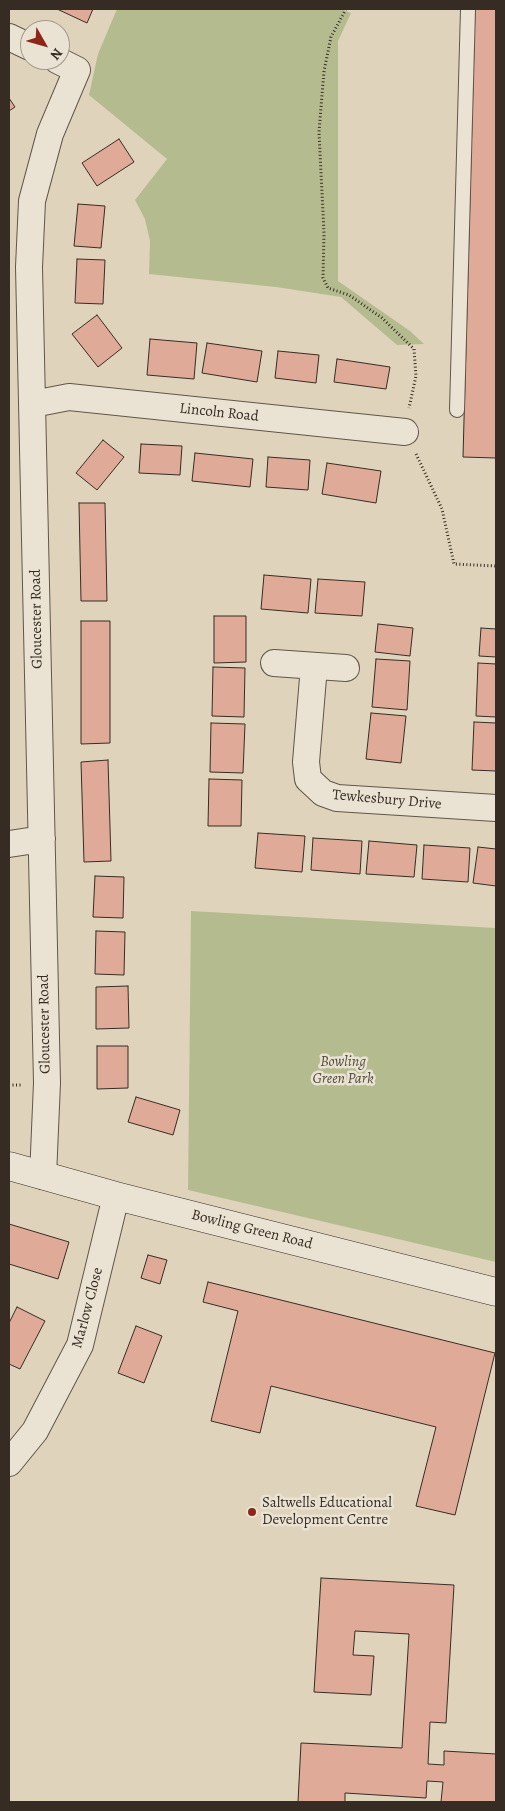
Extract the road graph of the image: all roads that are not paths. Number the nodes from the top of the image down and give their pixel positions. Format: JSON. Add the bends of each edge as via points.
{"nodes":[{"id":1,"x":468,"y":9,"type":"edge"},
{"id":2,"x":66,"y":70,"type":"edge"},
{"id":3,"x":19,"y":268,"type":"edge"},
{"id":4,"x":32,"y":404,"type":"junction"},
{"id":5,"x":457,"y":410,"type":"dead end"},
{"id":6,"x":405,"y":432,"type":"road end"},
{"id":7,"x":274,"y":663,"type":"dead end"},
{"id":8,"x":314,"y":666,"type":"junction"},
{"id":9,"x":346,"y":668,"type":"dead end"},
{"id":10,"x":496,"y":808,"type":"edge"},
{"id":11,"x":42,"y":839,"type":"junction"},
{"id":12,"x":9,"y":844,"type":"edge"},
{"id":13,"x":9,"y":1166,"type":"edge"},
{"id":14,"x":43,"y":1176,"type":"junction"},
{"id":15,"x":116,"y":1196,"type":"junction"},
{"id":16,"x":496,"y":1292,"type":"edge"},
{"id":17,"x":9,"y":1463,"type":"edge"}],
"edges":[{"from":1,"to":5,"type":"lane"},
{"from":2,"to":3,"type":"street","name":"Gloucester Road","via":[[32,201]]},
{"from":3,"to":4,"type":"street","name":"Gloucester Road"},
{"from":4,"to":6,"type":"street","name":"Lincoln Road","via":[[69,397]]},
{"from":4,"to":11,"type":"street","name":"Gloucester Road"},
{"from":7,"to":8,"type":"street"},
{"from":8,"to":9,"type":"street"},
{"from":8,"to":10,"type":"street","name":"Tewkesbury Drive","via":[[306,762],[308,779],[322,793],[337,798]]},
{"from":11,"to":12,"type":"street"},
{"from":11,"to":14,"type":"street","name":"Gloucester Road","via":[[47,1083]]},
{"from":13,"to":14,"type":"street","name":"Bowling Green Road"},
{"from":14,"to":15,"type":"street","name":"Bowling Green Road"},
{"from":15,"to":16,"type":"street","name":"Bowling Green Road"},
{"from":15,"to":17,"type":"street","name":"Marlow Close","via":[[80,1345],[35,1431]]}]}
